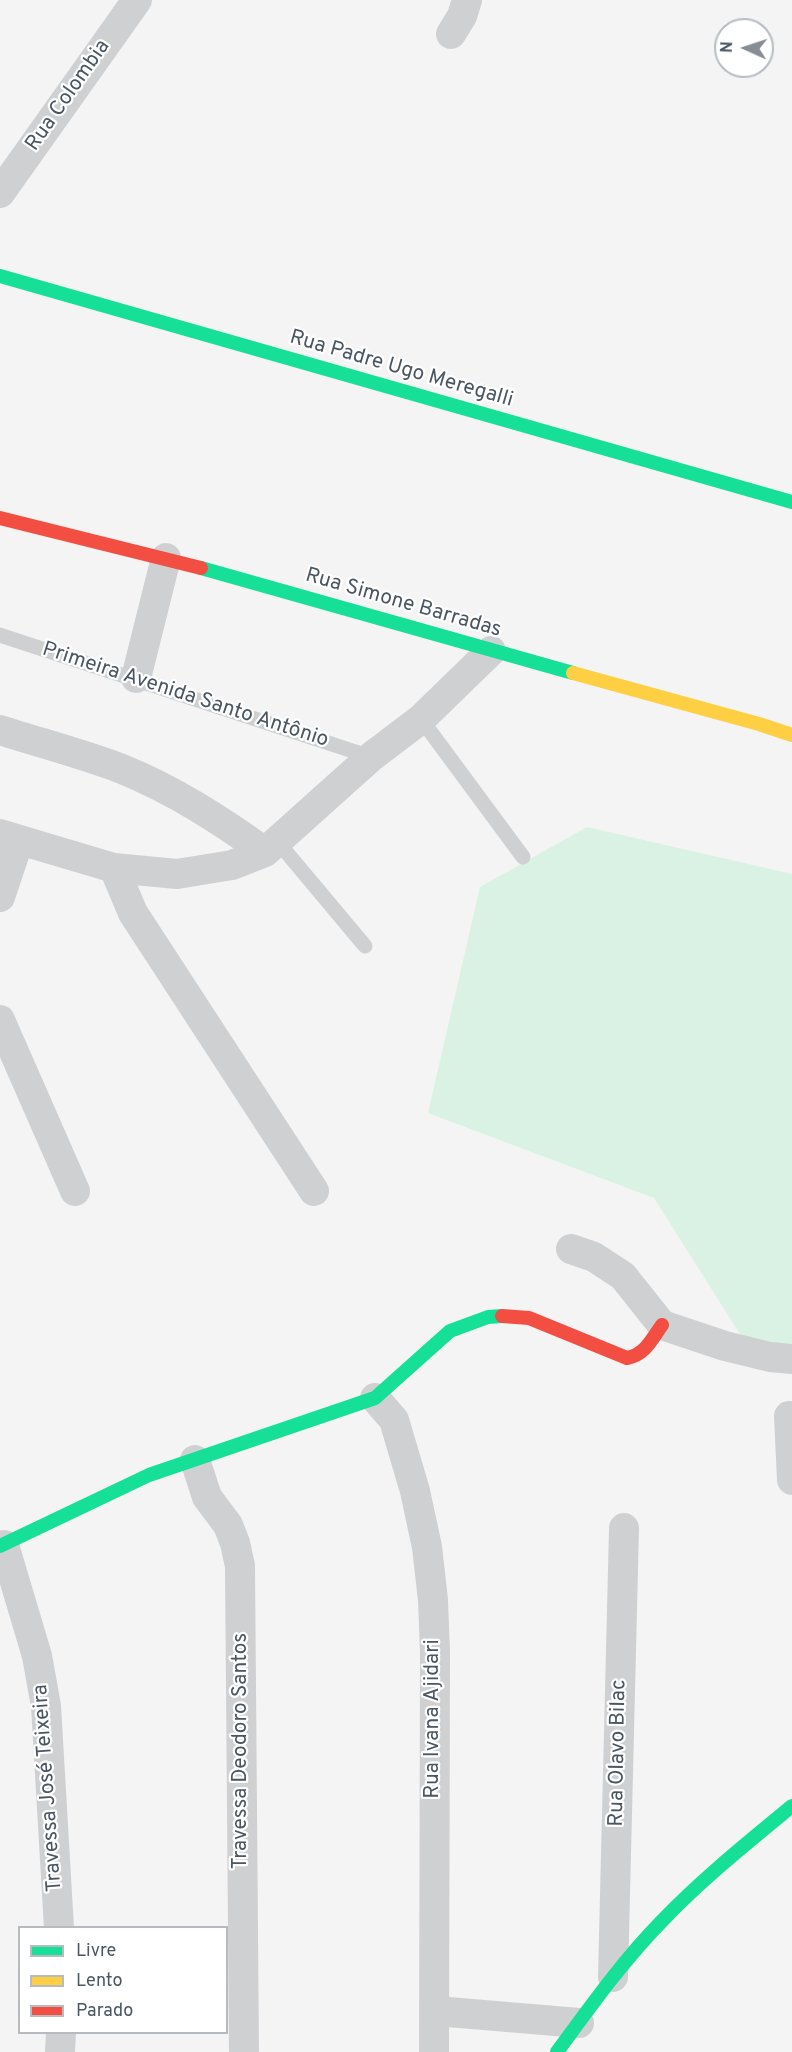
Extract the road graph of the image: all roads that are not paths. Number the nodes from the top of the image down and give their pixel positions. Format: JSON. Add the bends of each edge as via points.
{"nodes":[{"id":1,"x":137,"y":0,"type":"edge"},
{"id":2,"x":467,"y":0,"type":"edge"},
{"id":3,"x":452,"y":34,"type":"dead end"},
{"id":4,"x":0,"y":193,"type":"edge"},
{"id":5,"x":0,"y":276,"type":"edge"},
{"id":6,"x":792,"y":502,"type":"edge"},
{"id":7,"x":0,"y":518,"type":"edge"},
{"id":8,"x":166,"y":558,"type":"junction"},
{"id":9,"x":0,"y":635,"type":"edge"},
{"id":10,"x":490,"y":651,"type":"junction"},
{"id":11,"x":136,"y":678,"type":"junction"},
{"id":12,"x":421,"y":719,"type":"junction"},
{"id":13,"x":0,"y":730,"type":"edge"},
{"id":14,"x":792,"y":735,"type":"edge"},
{"id":15,"x":371,"y":757,"type":"junction"},
{"id":16,"x":10,"y":837,"type":"edge"},
{"id":17,"x":271,"y":846,"type":"junction"},
{"id":18,"x":523,"y":857,"type":"dead end"},
{"id":19,"x":114,"y":868,"type":"junction"},
{"id":20,"x":0,"y":897,"type":"edge"},
{"id":21,"x":365,"y":946,"type":"dead end"},
{"id":22,"x":0,"y":1020,"type":"edge"},
{"id":23,"x":75,"y":1191,"type":"dead end"},
{"id":24,"x":314,"y":1191,"type":"dead end"},
{"id":25,"x":571,"y":1249,"type":"dead end"},
{"id":26,"x":662,"y":1325,"type":"junction"},
{"id":27,"x":792,"y":1359,"type":"edge"},
{"id":28,"x":375,"y":1398,"type":"junction"},
{"id":29,"x":789,"y":1416,"type":"dead end"},
{"id":30,"x":195,"y":1460,"type":"junction"},
{"id":31,"x":792,"y":1480,"type":"edge"},
{"id":32,"x":624,"y":1528,"type":"dead end"},
{"id":33,"x":2,"y":1546,"type":"edge"},
{"id":34,"x":792,"y":1806,"type":"edge"},
{"id":35,"x":58,"y":1926,"type":"edge"},
{"id":36,"x":613,"y":1977,"type":"junction"},
{"id":37,"x":436,"y":2011,"type":"junction"},
{"id":38,"x":579,"y":2023,"type":"junction"},
{"id":39,"x":61,"y":2034,"type":"edge"},
{"id":40,"x":60,"y":2052,"type":"edge"},
{"id":41,"x":244,"y":2052,"type":"edge"},
{"id":42,"x":435,"y":2052,"type":"edge"},
{"id":43,"x":558,"y":2052,"type":"edge"}],
"edges":[{"from":1,"to":4,"type":"street","name":"Rua Colombia"},
{"from":2,"to":3,"type":"street"},
{"from":5,"to":6,"type":"street","name":"Rua Padre Ugo Meregalli"},
{"from":7,"to":8,"type":"street","name":"Rua Simone Barradas"},
{"from":8,"to":10,"type":"street","name":"Rua Simone Barradas"},
{"from":8,"to":11,"type":"street"},
{"from":9,"to":11,"type":"lane","name":"Primeira Avenida Santo Antônio"},
{"from":10,"to":12,"type":"street"},
{"from":10,"to":14,"type":"street","name":"Rua Simone Barradas"},
{"from":11,"to":15,"type":"lane","name":"Primeira Avenida Santo Antônio"},
{"from":12,"to":15,"type":"street"},
{"from":12,"to":18,"type":"lane"},
{"from":13,"to":17,"type":"street","via":[[122,769]]},
{"from":15,"to":17,"type":"street"},
{"from":16,"to":19,"type":"street"},
{"from":16,"to":20,"type":"street"},
{"from":17,"to":19,"type":"street","via":[[232,865],[177,874]]},
{"from":17,"to":21,"type":"lane"},
{"from":19,"to":24,"type":"street","via":[[133,913]]},
{"from":22,"to":23,"type":"street"},
{"from":25,"to":26,"type":"street","via":[[594,1257],[624,1276]]},
{"from":26,"to":27,"type":"street","via":[[725,1346]]},
{"from":26,"to":28,"type":"street","via":[[640,1354],[627,1358],[529,1318],[488,1317],[450,1331]]},
{"from":28,"to":30,"type":"street"},
{"from":28,"to":37,"type":"street","name":"Rua Ivana Ajidari","via":[[394,1420],[415,1491],[433,1600]]},
{"from":29,"to":31,"type":"street"},
{"from":30,"to":33,"type":"street","via":[[149,1475]]},
{"from":30,"to":41,"type":"street","name":"Travessa Deodoro Santos","via":[[207,1497],[228,1525],[240,1566]]},
{"from":32,"to":36,"type":"street","name":"Rua Olavo Bilac"},
{"from":33,"to":35,"type":"street","name":"Travessa José Teixeira","via":[[37,1656],[46,1706]]},
{"from":34,"to":36,"type":"street","via":[[707,1878]]},
{"from":36,"to":38,"type":"street"},
{"from":37,"to":38,"type":"street"},
{"from":37,"to":42,"type":"street","name":"Rua Ivana Ajidari"},
{"from":38,"to":43,"type":"street"},
{"from":39,"to":40,"type":"street"}]}
